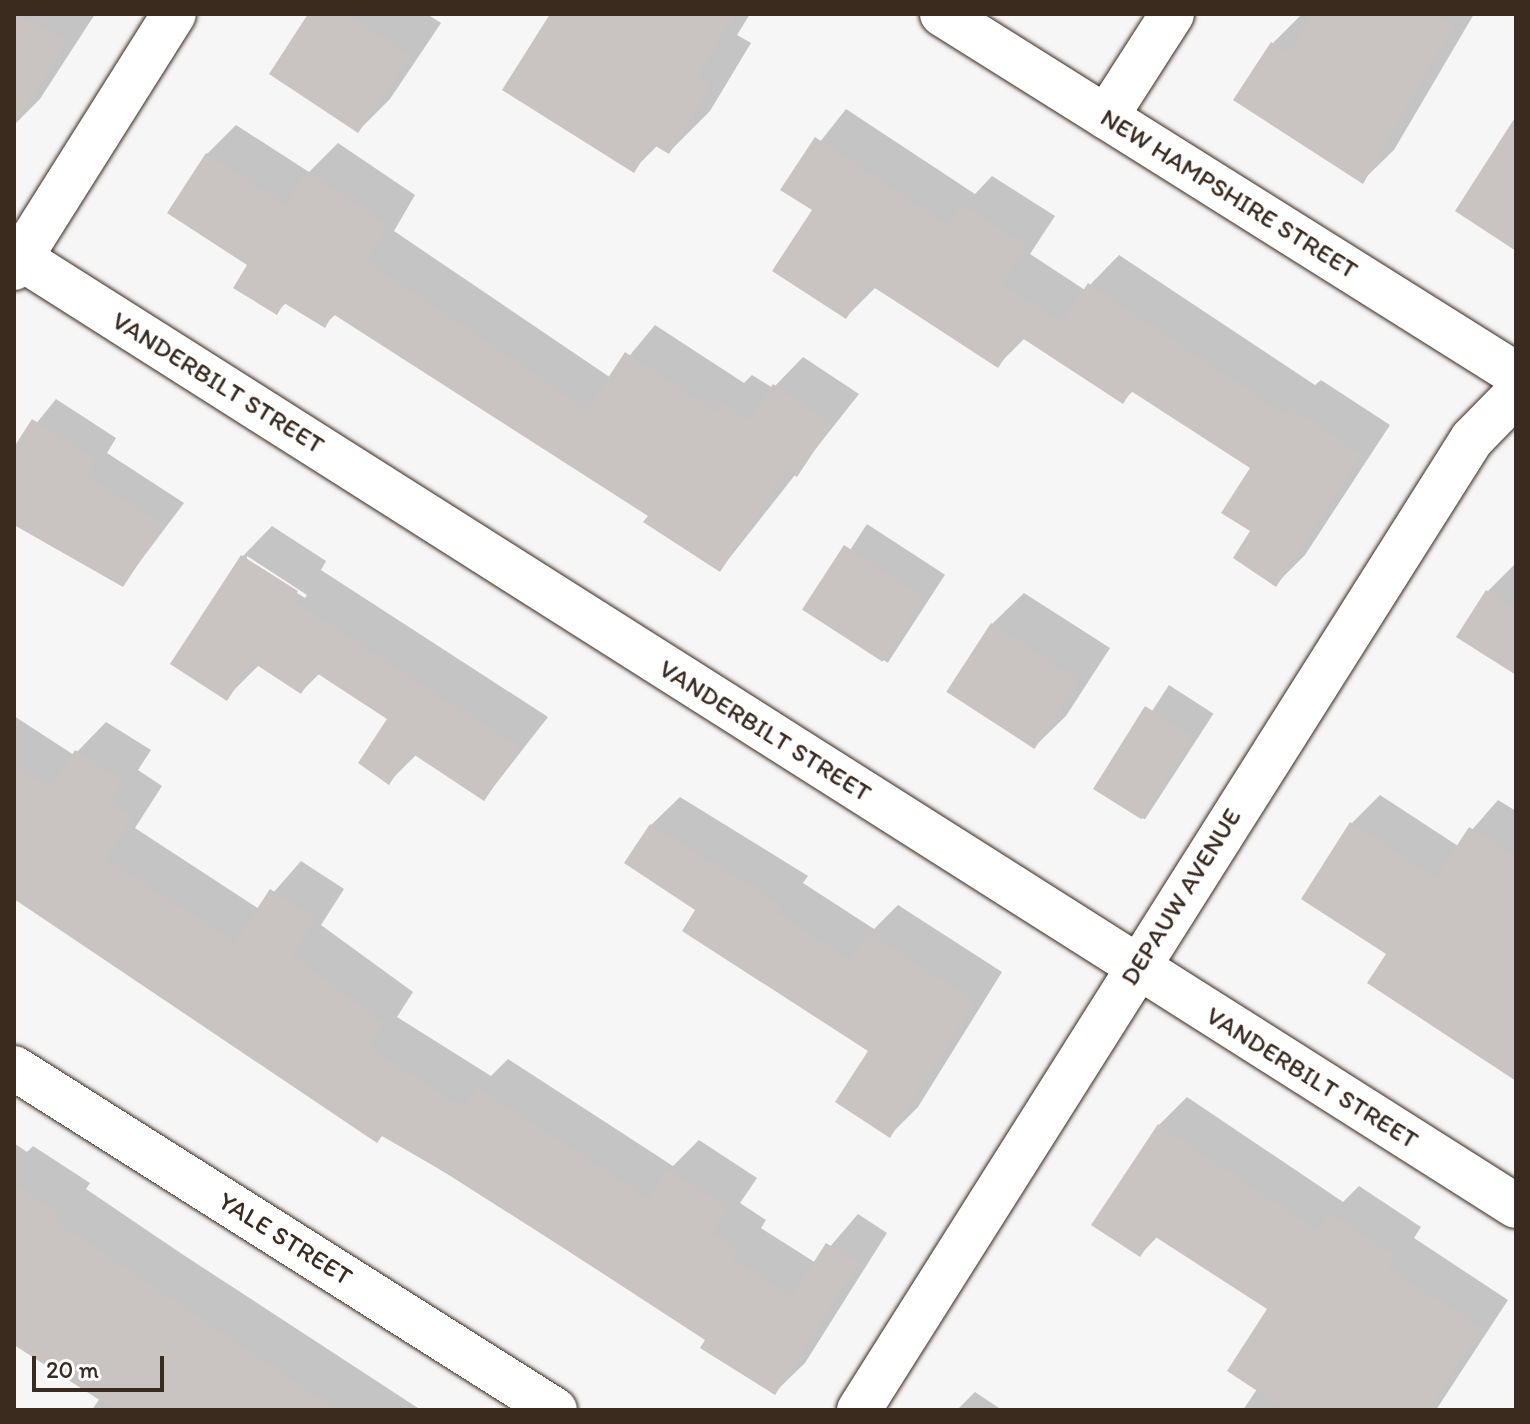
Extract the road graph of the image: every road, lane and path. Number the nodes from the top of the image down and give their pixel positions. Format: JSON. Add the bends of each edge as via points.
{"nodes":[{"id":1,"x":174,"y":14,"type":"edge"},
{"id":2,"x":942,"y":14,"type":"edge"},
{"id":3,"x":1172,"y":14,"type":"edge"},
{"id":4,"x":1106,"y":117,"type":"junction"},
{"id":5,"x":16,"y":260,"type":"edge"},
{"id":6,"x":1516,"y":374,"type":"edge"},
{"id":7,"x":1516,"y":394,"type":"edge"},
{"id":8,"x":1137,"y":967,"type":"junction"},
{"id":9,"x":14,"y":1068,"type":"edge"},
{"id":10,"x":1516,"y":1206,"type":"edge"},
{"id":11,"x":555,"y":1410,"type":"edge"},
{"id":12,"x":859,"y":1410,"type":"edge"}],
"edges":[{"from":1,"to":5,"type":"street"},
{"from":2,"to":4,"type":"street","name":"NEW HAMPSHIRE STREET"},
{"from":3,"to":4,"type":"street"},
{"from":4,"to":6,"type":"street","name":"NEW HAMPSHIRE STREET"},
{"from":5,"to":8,"type":"street","name":"VANDERBILT STREET"},
{"from":7,"to":8,"type":"street","name":"DEPAUW AVENUE","via":[[1472,439]]},
{"from":8,"to":10,"type":"street","name":"VANDERBILT STREET"},
{"from":8,"to":12,"type":"street","name":"DEPAUW AVENUE"},
{"from":9,"to":11,"type":"street","name":"YALE STREET"}]}
